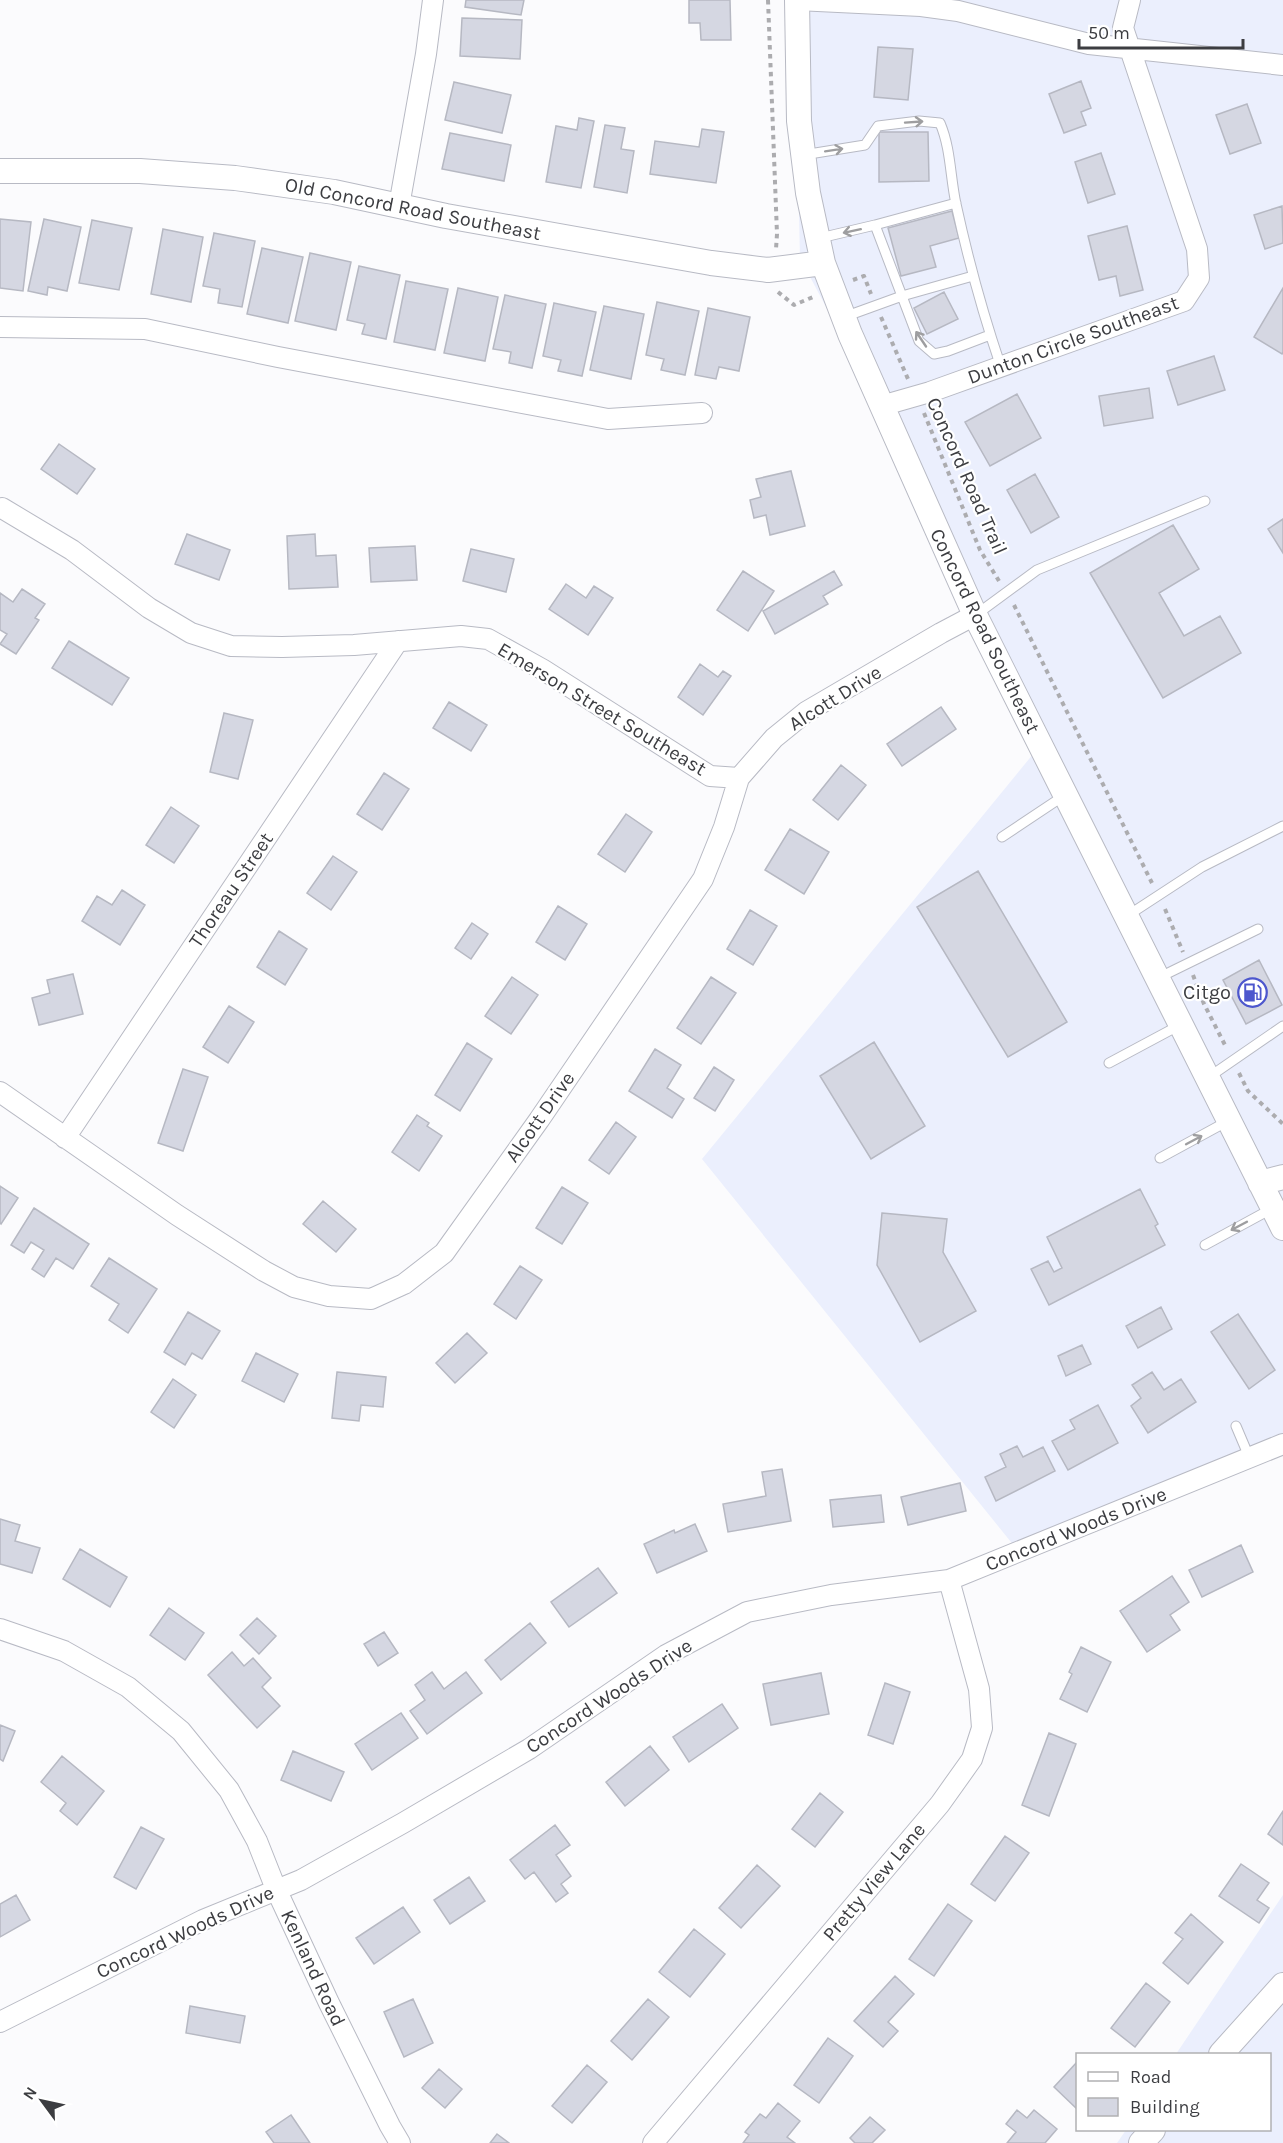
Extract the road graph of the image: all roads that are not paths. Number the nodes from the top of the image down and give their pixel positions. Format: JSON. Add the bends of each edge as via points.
{"nodes":[{"id":1,"x":433,"y":0,"type":"edge"},
{"id":2,"x":797,"y":0,"type":"edge"},
{"id":3,"x":1130,"y":0,"type":"edge"},
{"id":4,"x":1130,"y":50,"type":"junction"},
{"id":5,"x":1283,"y":64,"type":"edge"},
{"id":6,"x":803,"y":155,"type":"junction"},
{"id":7,"x":0,"y":171,"type":"edge"},
{"id":8,"x":956,"y":203,"type":"junction"},
{"id":9,"x":399,"y":206,"type":"junction"},
{"id":10,"x":875,"y":225,"type":"junction"},
{"id":11,"x":818,"y":238,"type":"junction"},
{"id":12,"x":823,"y":263,"type":"junction"},
{"id":13,"x":973,"y":276,"type":"junction"},
{"id":14,"x":902,"y":296,"type":"junction"},
{"id":15,"x":844,"y":318,"type":"junction"},
{"id":16,"x":0,"y":327,"type":"edge"},
{"id":17,"x":990,"y":335,"type":"junction"},
{"id":18,"x":1001,"y":367,"type":"junction"},
{"id":19,"x":881,"y":406,"type":"junction"},
{"id":20,"x":702,"y":413,"type":"dead end"},
{"id":21,"x":1205,"y":501,"type":"dead end"},
{"id":22,"x":2,"y":507,"type":"dead end"},
{"id":23,"x":975,"y":615,"type":"junction"},
{"id":24,"x":398,"y":641,"type":"junction"},
{"id":25,"x":739,"y":778,"type":"junction"},
{"id":26,"x":1065,"y":795,"type":"junction"},
{"id":27,"x":1283,"y":826,"type":"edge"},
{"id":28,"x":1002,"y":837,"type":"dead end"},
{"id":29,"x":1126,"y":917,"type":"junction"},
{"id":30,"x":1258,"y":929,"type":"dead end"},
{"id":31,"x":1157,"y":978,"type":"junction"},
{"id":32,"x":1180,"y":1025,"type":"junction"},
{"id":33,"x":1283,"y":1026,"type":"edge"},
{"id":34,"x":1109,"y":1063,"type":"dead end"},
{"id":35,"x":1207,"y":1078,"type":"junction"},
{"id":36,"x":0,"y":1092,"type":"edge"},
{"id":37,"x":1228,"y":1121,"type":"junction"},
{"id":38,"x":65,"y":1138,"type":"junction"},
{"id":39,"x":1160,"y":1158,"type":"dead end"},
{"id":40,"x":1283,"y":1176,"type":"edge"},
{"id":41,"x":1260,"y":1184,"type":"junction"},
{"id":42,"x":1278,"y":1218,"type":"edge"},
{"id":43,"x":1205,"y":1245,"type":"dead end"},
{"id":44,"x":1236,"y":1426,"type":"dead end"},
{"id":45,"x":1283,"y":1444,"type":"edge"},
{"id":46,"x":1250,"y":1458,"type":"junction"},
{"id":47,"x":949,"y":1580,"type":"junction"},
{"id":48,"x":0,"y":1629,"type":"edge"},
{"id":49,"x":276,"y":1889,"type":"junction"},
{"id":50,"x":1283,"y":1985,"type":"edge"},
{"id":51,"x":0,"y":2022,"type":"edge"},
{"id":52,"x":1223,"y":2053,"type":"edge"},
{"id":53,"x":400,"y":2143,"type":"edge"},
{"id":54,"x":653,"y":2143,"type":"edge"}],
"edges":[{"from":1,"to":9,"type":"street"},
{"from":2,"to":4,"type":"street","via":[[958,11],[1089,44]]},
{"from":2,"to":6,"type":"street","name":"Concord Road Southeast"},
{"from":3,"to":4,"type":"street","name":"Dunton Circle Southeast","via":[[1123,28]]},
{"from":4,"to":5,"type":"street"},
{"from":4,"to":18,"type":"street","name":"Dunton Circle Southeast","via":[[1197,249],[1198,278],[1184,301]]},
{"from":6,"to":8,"type":"lane","one_way":true,"via":[[865,145],[878,126],[919,121],[940,123]]},
{"from":6,"to":11,"type":"street","name":"Concord Road Southeast"},
{"from":7,"to":9,"type":"street","name":"Old Concord Road Southeast","via":[[192,174],[334,192]]},
{"from":8,"to":10,"type":"lane"},
{"from":8,"to":13,"type":"lane"},
{"from":9,"to":12,"type":"street","name":"Old Concord Road Southeast","via":[[700,261],[774,269]]},
{"from":10,"to":11,"type":"lane","one_way":true},
{"from":10,"to":14,"type":"lane"},
{"from":11,"to":12,"type":"street","name":"Concord Road Southeast"},
{"from":12,"to":15,"type":"street","name":"Concord Road Southeast"},
{"from":13,"to":14,"type":"lane"},
{"from":13,"to":17,"type":"lane"},
{"from":14,"to":15,"type":"lane"},
{"from":17,"to":14,"type":"lane","one_way":true,"via":[[934,354],[919,341]]},
{"from":15,"to":19,"type":"street","name":"Concord Road Southeast"},
{"from":16,"to":20,"type":"street","via":[[145,329],[609,419]]},
{"from":17,"to":18,"type":"lane"},
{"from":18,"to":19,"type":"street","name":"Dunton Circle Southeast"},
{"from":19,"to":23,"type":"street","name":"Concord Road Southeast"},
{"from":21,"to":23,"type":"lane","via":[[1037,570]]},
{"from":22,"to":24,"type":"street","name":"Emerson Street Southeast","via":[[72,550],[149,608],[191,633],[231,646]]},
{"from":23,"to":25,"type":"street","name":"Alcott Drive","via":[[807,712],[774,738]]},
{"from":23,"to":26,"type":"street","name":"Concord Road Southeast"},
{"from":24,"to":25,"type":"street","name":"Emerson Street Southeast","via":[[461,636],[488,639],[710,776]]},
{"from":24,"to":38,"type":"street","name":"Thoreau Street"},
{"from":25,"to":38,"type":"street","name":"Alcott Drive","via":[[703,879],[444,1253],[404,1284],[371,1299],[329,1296],[294,1287],[186,1221]]},
{"from":26,"to":28,"type":"lane"},
{"from":26,"to":29,"type":"street","name":"Concord Road Southeast"},
{"from":27,"to":29,"type":"lane","via":[[1202,867]]},
{"from":29,"to":31,"type":"street","name":"Concord Road Southeast"},
{"from":30,"to":31,"type":"lane"},
{"from":31,"to":32,"type":"street","name":"Concord Road Southeast"},
{"from":32,"to":34,"type":"lane"},
{"from":32,"to":35,"type":"street","name":"Concord Road Southeast"},
{"from":33,"to":35,"type":"lane"},
{"from":35,"to":37,"type":"street","name":"Concord Road Southeast"},
{"from":36,"to":38,"type":"street","name":"Alcott Drive"},
{"from":39,"to":37,"type":"lane","one_way":true},
{"from":37,"to":41,"type":"street","name":"Concord Road Southeast"},
{"from":40,"to":41,"type":"street"},
{"from":41,"to":42,"type":"street","name":"Concord Road Southeast"},
{"from":42,"to":43,"type":"lane","one_way":true},
{"from":44,"to":46,"type":"lane"},
{"from":45,"to":46,"type":"street","name":"Concord Woods Drive"},
{"from":46,"to":47,"type":"street","name":"Concord Woods Drive"},
{"from":47,"to":49,"type":"street","name":"Concord Woods Drive","via":[[831,1595],[747,1612],[666,1655],[528,1749],[403,1823],[301,1880]]},
{"from":47,"to":54,"type":"street","name":"Pretty View Lane","via":[[979,1689],[982,1728],[972,1759],[940,1804]]},
{"from":48,"to":49,"type":"street","name":"Kenland Road","via":[[64,1651],[128,1687],[181,1731],[229,1790],[257,1841]]},
{"from":49,"to":51,"type":"street","name":"Concord Woods Drive","via":[[203,1920]]},
{"from":49,"to":53,"type":"street","name":"Kenland Road"},
{"from":50,"to":52,"type":"street"}]}
